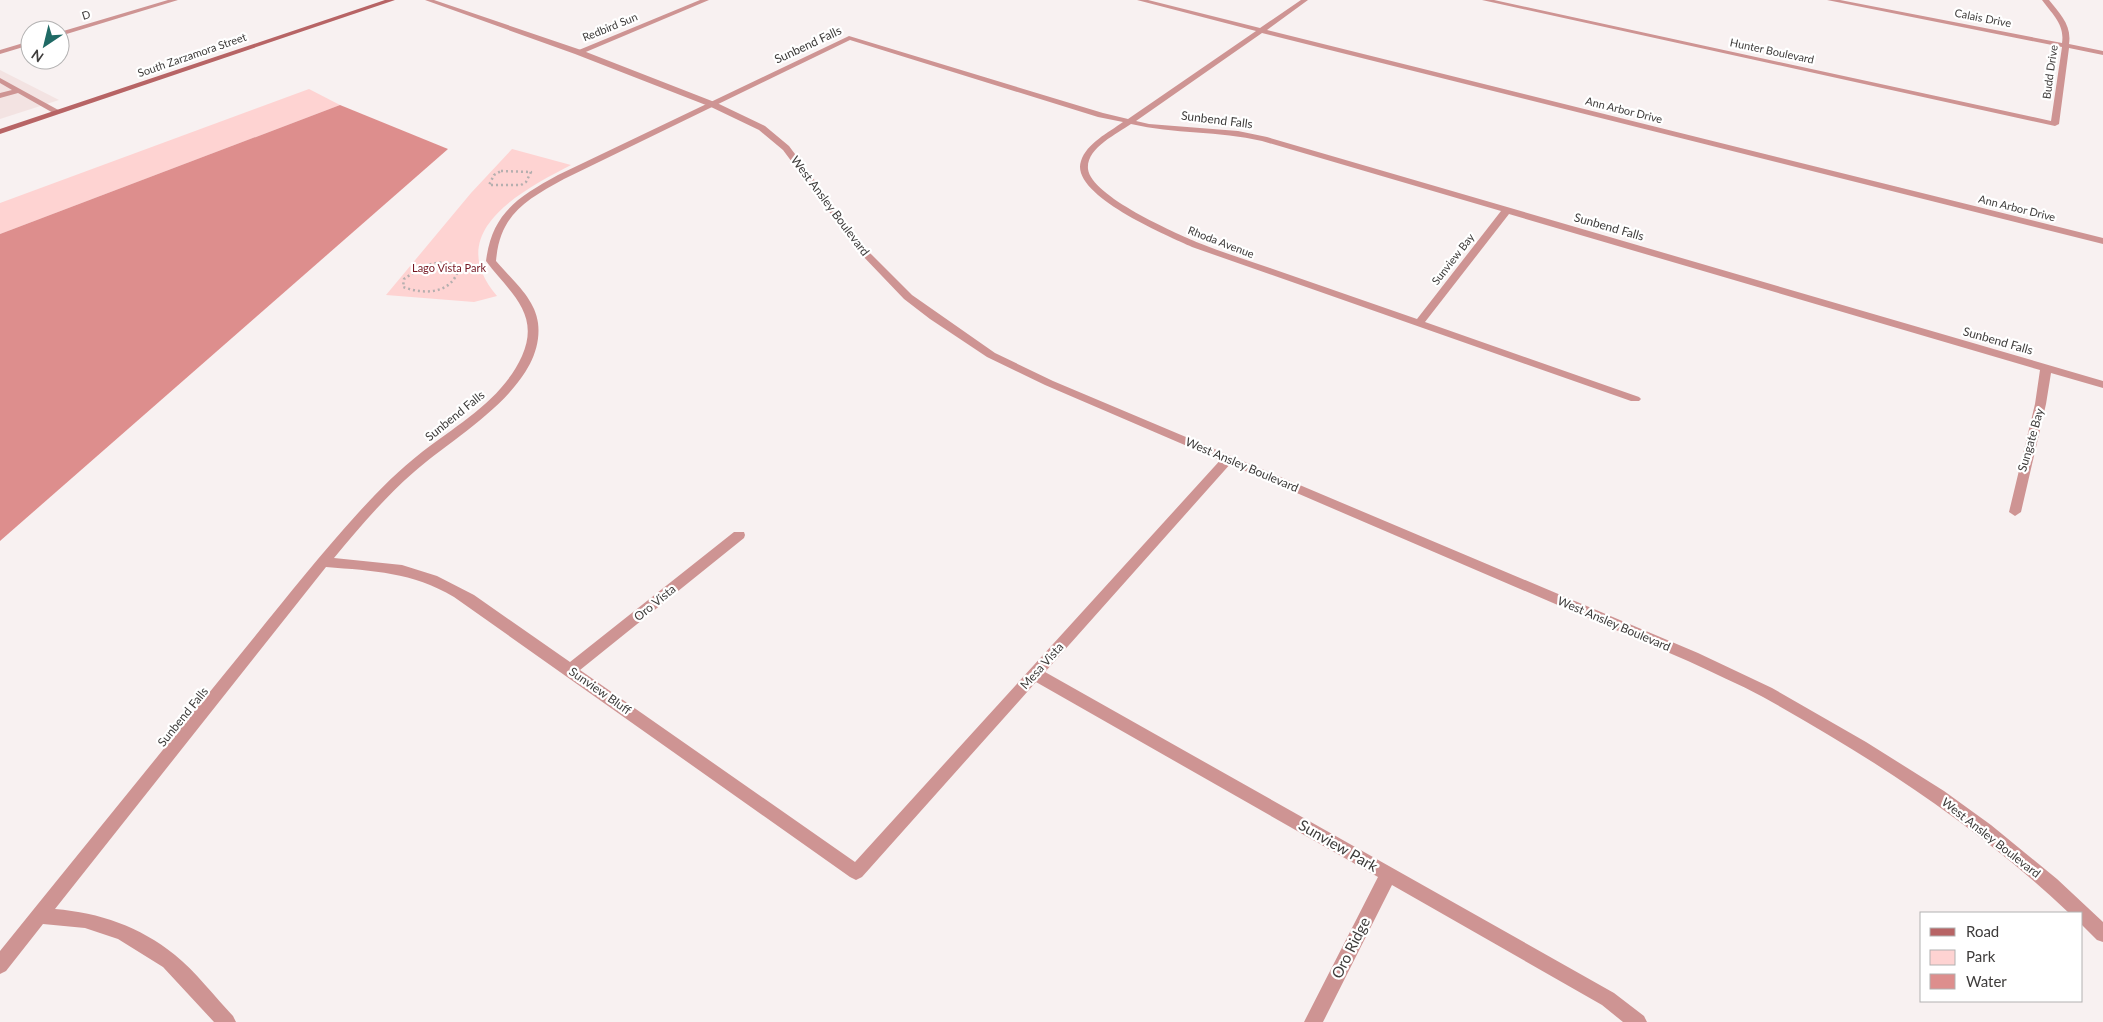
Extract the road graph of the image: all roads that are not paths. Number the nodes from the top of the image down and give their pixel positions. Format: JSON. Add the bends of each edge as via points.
{"nodes":[{"id":1,"x":175,"y":0,"type":"edge"},
{"id":2,"x":392,"y":0,"type":"edge"},
{"id":3,"x":428,"y":0,"type":"edge"},
{"id":4,"x":706,"y":0,"type":"edge"},
{"id":5,"x":1140,"y":0,"type":"edge"},
{"id":6,"x":1305,"y":0,"type":"edge"},
{"id":7,"x":1485,"y":0,"type":"edge"},
{"id":8,"x":1830,"y":0,"type":"edge"},
{"id":9,"x":2045,"y":0,"type":"edge"},
{"id":10,"x":1260,"y":30,"type":"junction"},
{"id":11,"x":70,"y":31,"type":"edge"},
{"id":12,"x":20,"y":46,"type":"edge"},
{"id":13,"x":2065,"y":46,"type":"junction"},
{"id":14,"x":0,"y":52,"type":"edge"},
{"id":15,"x":578,"y":52,"type":"junction"},
{"id":16,"x":2103,"y":53,"type":"edge"},
{"id":17,"x":0,"y":80,"type":"edge"},
{"id":18,"x":19,"y":90,"type":"junction"},
{"id":19,"x":0,"y":96,"type":"edge"},
{"id":20,"x":714,"y":105,"type":"junction"},
{"id":21,"x":58,"y":112,"type":"junction"},
{"id":22,"x":1128,"y":122,"type":"junction"},
{"id":23,"x":2054,"y":124,"type":"joint"},
{"id":24,"x":0,"y":132,"type":"edge"},
{"id":25,"x":1508,"y":210,"type":"junction"},
{"id":26,"x":2103,"y":241,"type":"edge"},
{"id":27,"x":1418,"y":324,"type":"junction"},
{"id":28,"x":2046,"y":368,"type":"junction"},
{"id":29,"x":2103,"y":385,"type":"edge"},
{"id":30,"x":1635,"y":399,"type":"dead end"},
{"id":31,"x":1228,"y":459,"type":"junction"},
{"id":32,"x":2015,"y":512,"type":"dead end"},
{"id":33,"x":739,"y":535,"type":"dead end"},
{"id":34,"x":323,"y":562,"type":"junction"},
{"id":35,"x":570,"y":670,"type":"junction"},
{"id":36,"x":1035,"y":674,"type":"junction"},
{"id":37,"x":856,"y":872,"type":"joint"},
{"id":38,"x":1388,"y":875,"type":"junction"},
{"id":39,"x":2079,"y":912,"type":"edge"},
{"id":40,"x":39,"y":916,"type":"junction"},
{"id":41,"x":2083,"y":916,"type":"edge"},
{"id":42,"x":2103,"y":934,"type":"edge"},
{"id":43,"x":0,"y":965,"type":"edge"},
{"id":44,"x":227,"y":1022,"type":"edge"},
{"id":45,"x":1314,"y":1022,"type":"edge"},
{"id":46,"x":1638,"y":1022,"type":"edge"}],
"edges":[{"from":1,"to":11,"type":"street","name":"D"},
{"from":2,"to":21,"type":"main road","name":"South Zarzamora Street"},
{"from":3,"to":15,"type":"street","name":"West Ansley Boulevard"},
{"from":4,"to":15,"type":"street","name":"Redbird Sun"},
{"from":5,"to":10,"type":"street","name":"Ann Arbor Drive"},
{"from":6,"to":10,"type":"street","name":"Rhoda Avenue"},
{"from":7,"to":23,"type":"street","name":"Hunter Boulevard"},
{"from":8,"to":13,"type":"street","name":"Calais Drive"},
{"from":9,"to":13,"type":"street","name":"Budd Drive","via":[[2063,22],[2067,33]]},
{"from":10,"to":22,"type":"street","name":"Rhoda Avenue"},
{"from":10,"to":26,"type":"street","name":"Ann Arbor Drive"},
{"from":12,"to":14,"type":"street"},
{"from":13,"to":16,"type":"street","name":"Calais Drive"},
{"from":13,"to":23,"type":"street","name":"Budd Drive"},
{"from":15,"to":20,"type":"street","name":"West Ansley Boulevard"},
{"from":17,"to":18,"type":"street"},
{"from":18,"to":19,"type":"street"},
{"from":18,"to":21,"type":"street"},
{"from":20,"to":22,"type":"street","name":"Sunbend Falls","via":[[849,38]]},
{"from":20,"to":31,"type":"street","name":"West Ansley Boulevard","via":[[762,128],[786,148],[863,251],[908,297],[934,317],[991,355]]},
{"from":20,"to":34,"type":"street","name":"Sunbend Falls","via":[[554,181],[526,199],[506,218],[496,234],[491,262],[529,310],[534,329],[523,367],[491,405],[412,466],[374,502]]},
{"from":21,"to":24,"type":"main road","name":"South Zarzamora Street"},
{"from":22,"to":25,"type":"street","name":"Sunbend Falls","via":[[1238,133],[1264,139]]},
{"from":22,"to":27,"type":"street","name":"Rhoda Avenue","via":[[1096,145],[1086,158],[1084,171],[1088,180],[1104,195],[1142,220],[1194,245]]},
{"from":25,"to":27,"type":"street","name":"Sunview Bay"},
{"from":25,"to":28,"type":"street","name":"Sunbend Falls"},
{"from":27,"to":30,"type":"street","name":"Rhoda Avenue"},
{"from":28,"to":29,"type":"street","name":"Sunbend Falls"},
{"from":28,"to":32,"type":"street","name":"Sungate Bay","via":[[2044,397],[2020,480]]},
{"from":31,"to":36,"type":"street","name":"Mesa Vista"},
{"from":31,"to":39,"type":"street","name":"West Ansley Boulevard","via":[[1768,692],[1946,802],[1985,830]]},
{"from":33,"to":35,"type":"street","name":"Oro Vista"},
{"from":34,"to":35,"type":"street","name":"Sunview Bluff","via":[[392,568],[445,584]]},
{"from":34,"to":40,"type":"street","name":"Sunbend Falls"},
{"from":35,"to":37,"type":"street","name":"Sunview Bluff"},
{"from":36,"to":37,"type":"street","name":"Mesa Vista"},
{"from":36,"to":38,"type":"street","name":"Sunview Park"},
{"from":38,"to":45,"type":"street","name":"Oro Ridge"},
{"from":38,"to":46,"type":"street","name":"Sunview Park","via":[[1608,999]]},
{"from":40,"to":43,"type":"street","name":"Sunbend Falls"},
{"from":40,"to":44,"type":"street","via":[[85,920],[123,932],[169,961]]},
{"from":41,"to":42,"type":"street","name":"West Ansley Boulevard"}]}
